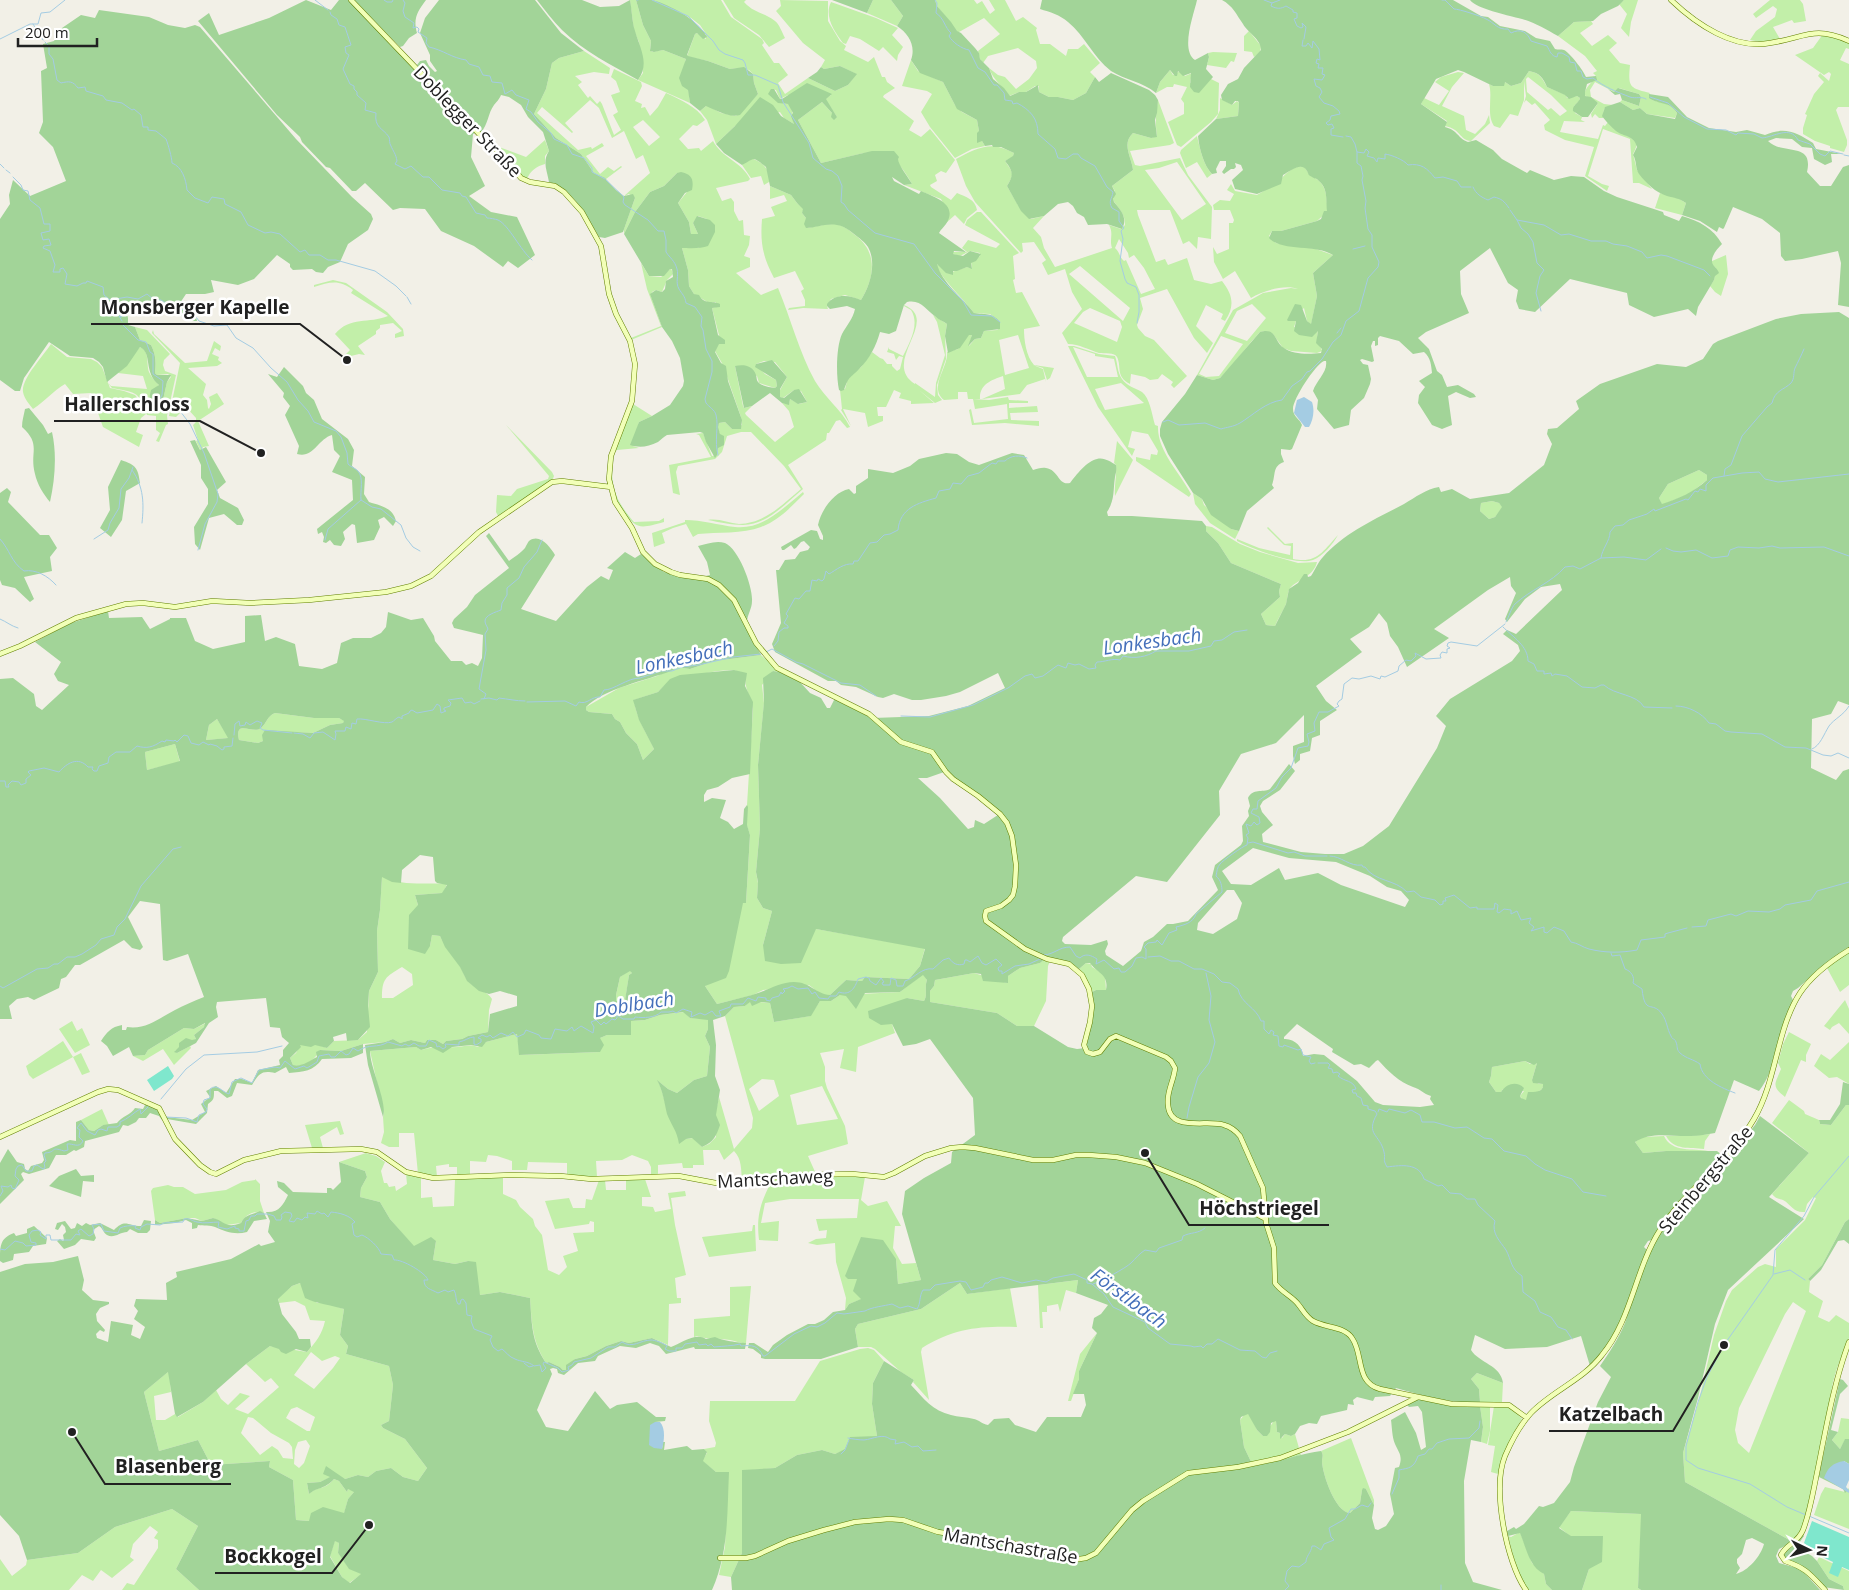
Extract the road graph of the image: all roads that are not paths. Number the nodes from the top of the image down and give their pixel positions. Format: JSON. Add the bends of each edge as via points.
{"nodes":[{"id":1,"x":351,"y":0,"type":"edge"},
{"id":2,"x":1671,"y":0,"type":"edge"},
{"id":3,"x":1849,"y":41,"type":"edge"},
{"id":4,"x":611,"y":487,"type":"junction"},
{"id":5,"x":0,"y":654,"type":"edge"},
{"id":6,"x":1849,"y":950,"type":"edge"},
{"id":7,"x":0,"y":1138,"type":"edge"},
{"id":8,"x":1266,"y":1219,"type":"junction"},
{"id":9,"x":1849,"y":1342,"type":"edge"},
{"id":10,"x":1418,"y":1397,"type":"junction"},
{"id":11,"x":1527,"y":1418,"type":"junction"},
{"id":12,"x":720,"y":1558,"type":"dead end"},
{"id":13,"x":1526,"y":1590,"type":"edge"},
{"id":14,"x":1825,"y":1590,"type":"edge"}],
"edges":[{"from":1,"to":4,"type":"street","name":"Doblegger Straße","via":[[519,176],[564,192],[582,212],[600,241],[609,294],[632,344],[635,364],[631,405],[610,460]]},
{"from":2,"to":3,"type":"street","via":[[1712,30],[1744,43],[1770,44],[1818,32]]},
{"from":4,"to":5,"type":"street","via":[[552,482],[480,532],[431,576],[397,590],[288,602],[212,601],[175,607],[143,603],[124,605],[76,618]]},
{"from":4,"to":8,"type":"street","name":"Doblegger Straße","via":[[616,505],[646,556],[671,572],[709,580],[727,591],[738,605],[756,643],[772,664],[869,714],[901,742],[932,752],[953,779],[1000,814],[1012,836],[1016,886],[1009,900],[986,911],[986,921],[1025,949],[1069,964],[1082,975],[1092,1006],[1084,1045],[1087,1052],[1100,1052],[1116,1036],[1171,1060],[1175,1070],[1168,1093],[1168,1110],[1181,1121],[1221,1124],[1240,1136],[1263,1188]]},
{"from":6,"to":11,"type":"street","name":"Steinbergstraße","via":[[1819,972],[1801,992],[1788,1019],[1771,1080],[1756,1116],[1734,1149],[1678,1205],[1659,1231],[1641,1269],[1624,1321],[1610,1345],[1590,1368]]},
{"from":7,"to":8,"type":"street","name":"Mantschaweg","via":[[105,1089],[121,1091],[160,1108],[175,1139],[205,1169],[216,1174],[244,1160],[281,1151],[361,1149],[377,1152],[406,1172],[433,1178],[679,1176],[728,1183],[795,1175],[884,1177],[926,1156],[962,1147],[1033,1160],[1090,1155],[1145,1163],[1197,1184]]},
{"from":8,"to":10,"type":"street","name":"Doblegger Straße","via":[[1274,1248],[1277,1286],[1312,1321],[1342,1330],[1350,1336],[1369,1385]]},
{"from":9,"to":14,"type":"street","via":[[1836,1381],[1807,1519],[1800,1536],[1782,1552],[1785,1561],[1806,1570]]},
{"from":10,"to":11,"type":"street","via":[[1452,1404],[1509,1405]]},
{"from":10,"to":12,"type":"street","name":"Mantschastraße","via":[[1348,1432],[1280,1458],[1188,1473],[1143,1501],[1096,1552],[1080,1560],[889,1519],[850,1523],[824,1530],[788,1541],[756,1556]]},
{"from":11,"to":13,"type":"street","name":"Steinbergstraße","via":[[1506,1456],[1500,1489],[1513,1564]]}]}
